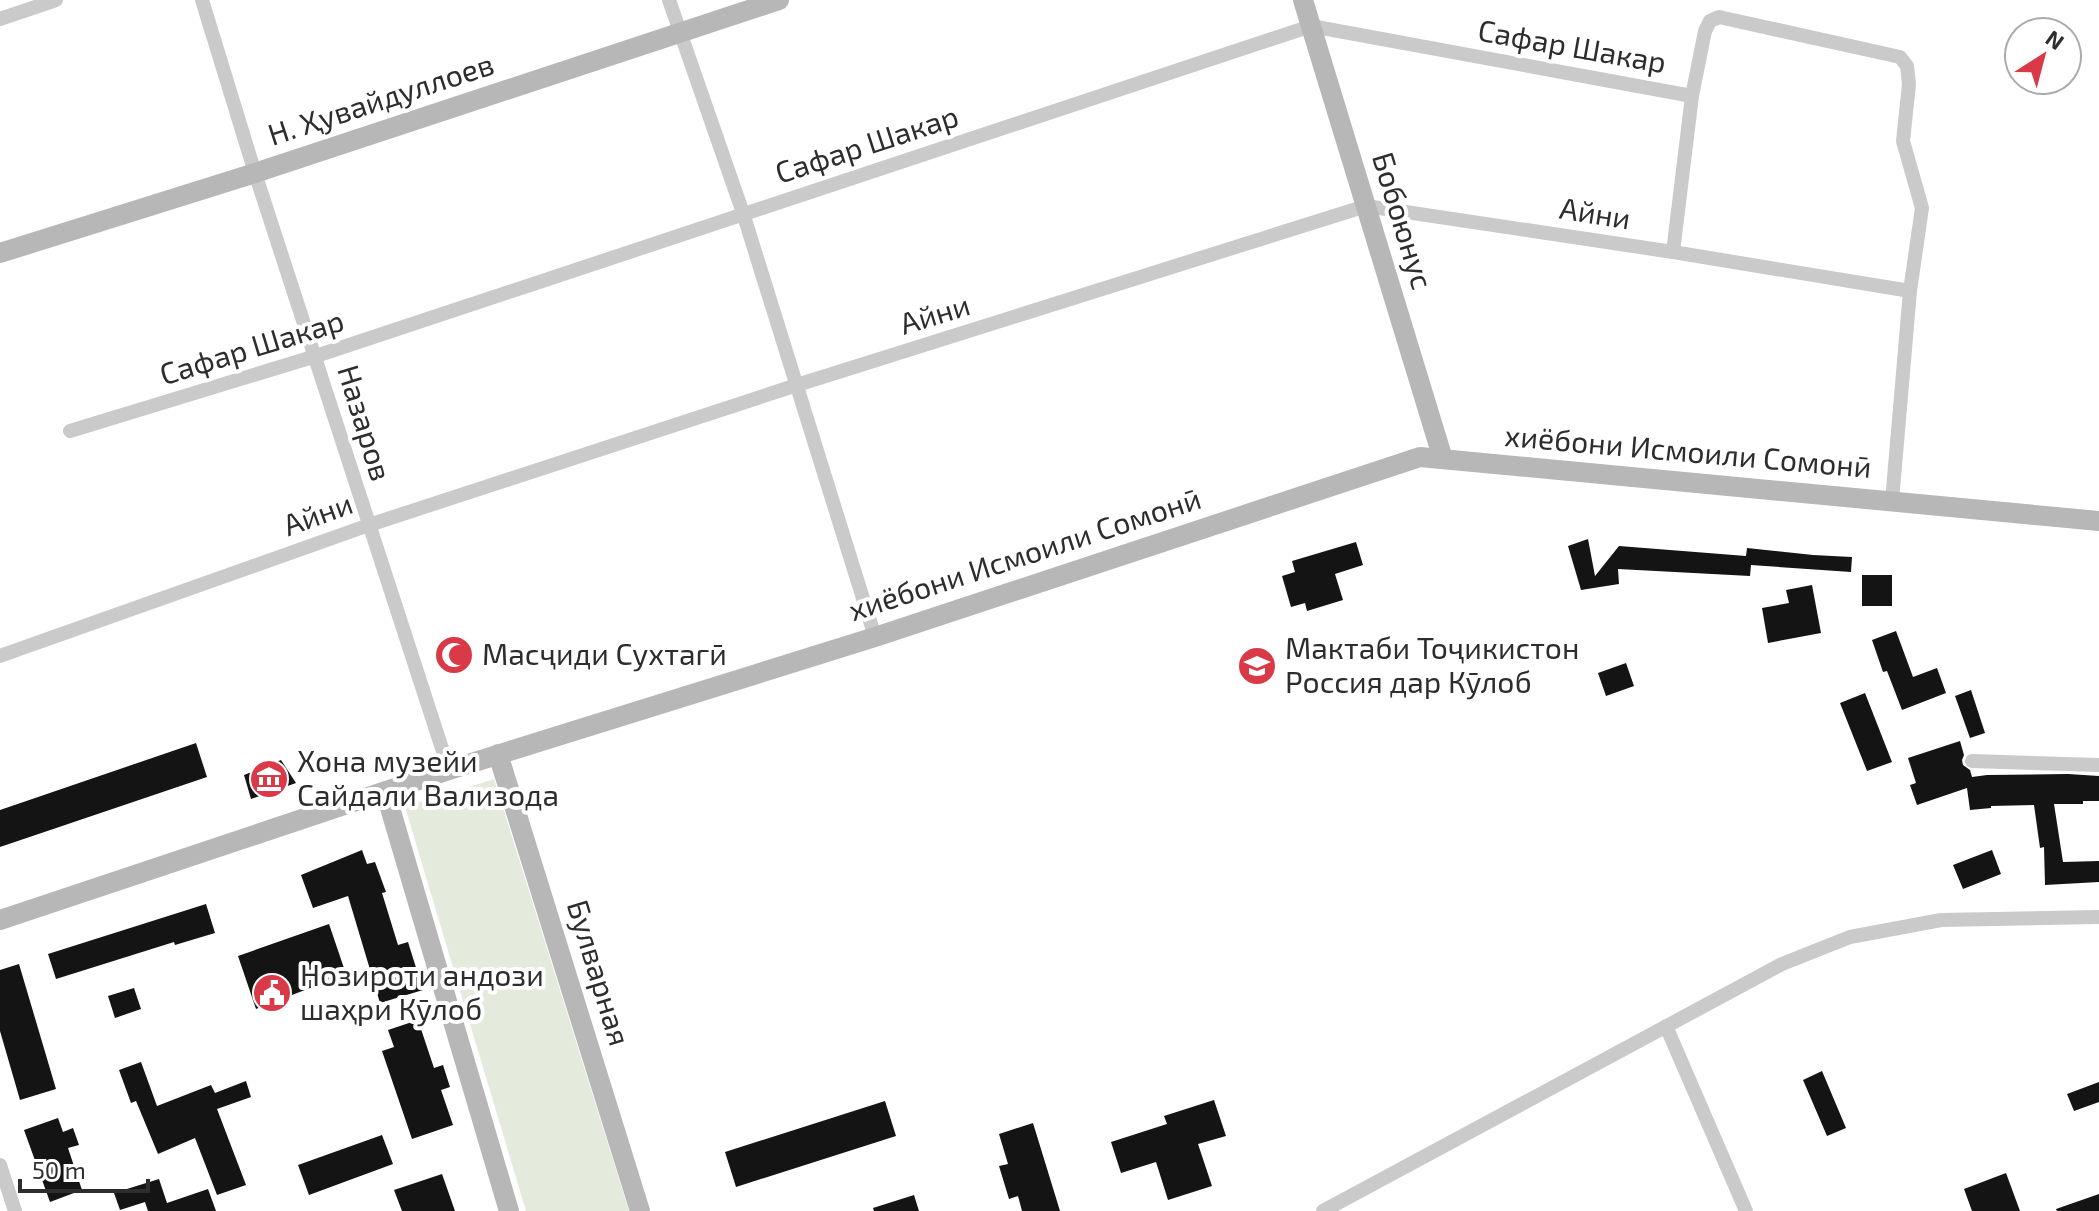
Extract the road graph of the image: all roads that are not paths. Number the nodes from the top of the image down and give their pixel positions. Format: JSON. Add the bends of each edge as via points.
{"nodes":[{"id":1,"x":56,"y":0,"type":"edge"},
{"id":2,"x":202,"y":0,"type":"edge"},
{"id":3,"x":669,"y":0,"type":"edge"},
{"id":4,"x":779,"y":0,"type":"edge"},
{"id":5,"x":1303,"y":0,"type":"edge"},
{"id":6,"x":0,"y":19,"type":"edge"},
{"id":7,"x":1311,"y":26,"type":"junction"},
{"id":8,"x":679,"y":33,"type":"junction"},
{"id":9,"x":1692,"y":96,"type":"junction"},
{"id":10,"x":255,"y":173,"type":"junction"},
{"id":11,"x":1366,"y":206,"type":"junction"},
{"id":12,"x":743,"y":213,"type":"junction"},
{"id":13,"x":1673,"y":252,"type":"junction"},
{"id":14,"x":0,"y":253,"type":"edge"},
{"id":15,"x":1910,"y":291,"type":"junction"},
{"id":16,"x":316,"y":356,"type":"junction"},
{"id":17,"x":797,"y":385,"type":"junction"},
{"id":18,"x":70,"y":431,"type":"dead end"},
{"id":19,"x":1443,"y":459,"type":"junction"},
{"id":20,"x":1892,"y":501,"type":"junction"},
{"id":21,"x":2099,"y":521,"type":"edge"},
{"id":22,"x":369,"y":525,"type":"junction"},
{"id":23,"x":875,"y":637,"type":"junction"},
{"id":24,"x":0,"y":656,"type":"edge"},
{"id":25,"x":498,"y":754,"type":"junction"},
{"id":26,"x":1972,"y":761,"type":"dead end"},
{"id":27,"x":2099,"y":765,"type":"edge"},
{"id":28,"x":449,"y":770,"type":"junction"},
{"id":29,"x":385,"y":791,"type":"junction"},
{"id":30,"x":2099,"y":917,"type":"edge"},
{"id":31,"x":0,"y":920,"type":"edge"},
{"id":32,"x":1666,"y":1026,"type":"junction"},
{"id":33,"x":0,"y":1165,"type":"edge"},
{"id":34,"x":15,"y":1211,"type":"edge"},
{"id":35,"x":509,"y":1211,"type":"edge"},
{"id":36,"x":640,"y":1211,"type":"edge"},
{"id":37,"x":1323,"y":1211,"type":"edge"},
{"id":38,"x":1746,"y":1211,"type":"edge"}],
"edges":[{"from":1,"to":6,"type":"street"},
{"from":2,"to":10,"type":"street","name":"Назаров"},
{"from":3,"to":8,"type":"street"},
{"from":4,"to":8,"type":"street","name":"Н. Ҳувайдуллоев"},
{"from":5,"to":7,"type":"street","name":"Бобоюнус"},
{"from":7,"to":9,"type":"street","name":"Сафар Шакар"},
{"from":7,"to":11,"type":"street","name":"Бобоюнус"},
{"from":7,"to":12,"type":"street","name":"Сафар Шакар"},
{"from":8,"to":10,"type":"street","name":"Н. Ҳувайдуллоев"},
{"from":8,"to":12,"type":"street"},
{"from":9,"to":13,"type":"street"},
{"from":9,"to":15,"type":"street","via":[[1705,31],[1719,17],[1900,57],[1909,84],[1903,141],[1922,208]]},
{"from":10,"to":14,"type":"street","name":"Н. Ҳувайдуллоев"},
{"from":10,"to":16,"type":"street","name":"Назаров"},
{"from":11,"to":13,"type":"street","name":"Айни"},
{"from":11,"to":17,"type":"street","name":"Айни"},
{"from":11,"to":19,"type":"street","name":"Бобоюнус"},
{"from":12,"to":16,"type":"street","name":"Сафар Шакар"},
{"from":12,"to":17,"type":"street"},
{"from":13,"to":15,"type":"street","name":"Айни"},
{"from":15,"to":20,"type":"street"},
{"from":16,"to":18,"type":"street","name":"Сафар Шакар"},
{"from":16,"to":22,"type":"street","name":"Назаров"},
{"from":17,"to":22,"type":"street","name":"Айни"},
{"from":17,"to":23,"type":"street"},
{"from":19,"to":20,"type":"street","name":"хиёбони Исмоили Сомонӣ"},
{"from":19,"to":23,"type":"street","name":"хиёбони Исмоили Сомонӣ","via":[[1420,457]]},
{"from":20,"to":21,"type":"street","name":"хиёбони Исмоили Сомонӣ"},
{"from":22,"to":24,"type":"street","name":"Айни"},
{"from":22,"to":28,"type":"street","name":"Назаров"},
{"from":23,"to":25,"type":"street","name":"хиёбони Исмоили Сомонӣ"},
{"from":25,"to":28,"type":"street","name":"хиёбони Исмоили Сомонӣ"},
{"from":25,"to":36,"type":"street","name":"Булварная"},
{"from":26,"to":27,"type":"street"},
{"from":28,"to":29,"type":"street","name":"хиёбони Исмоили Сомонӣ"},
{"from":29,"to":31,"type":"street","name":"хиёбони Исмоили Сомонӣ"},
{"from":29,"to":35,"type":"street"},
{"from":30,"to":32,"type":"street","via":[[1941,920],[1850,937],[1782,964]]},
{"from":32,"to":37,"type":"street"},
{"from":32,"to":38,"type":"street"},
{"from":33,"to":34,"type":"street"}]}
